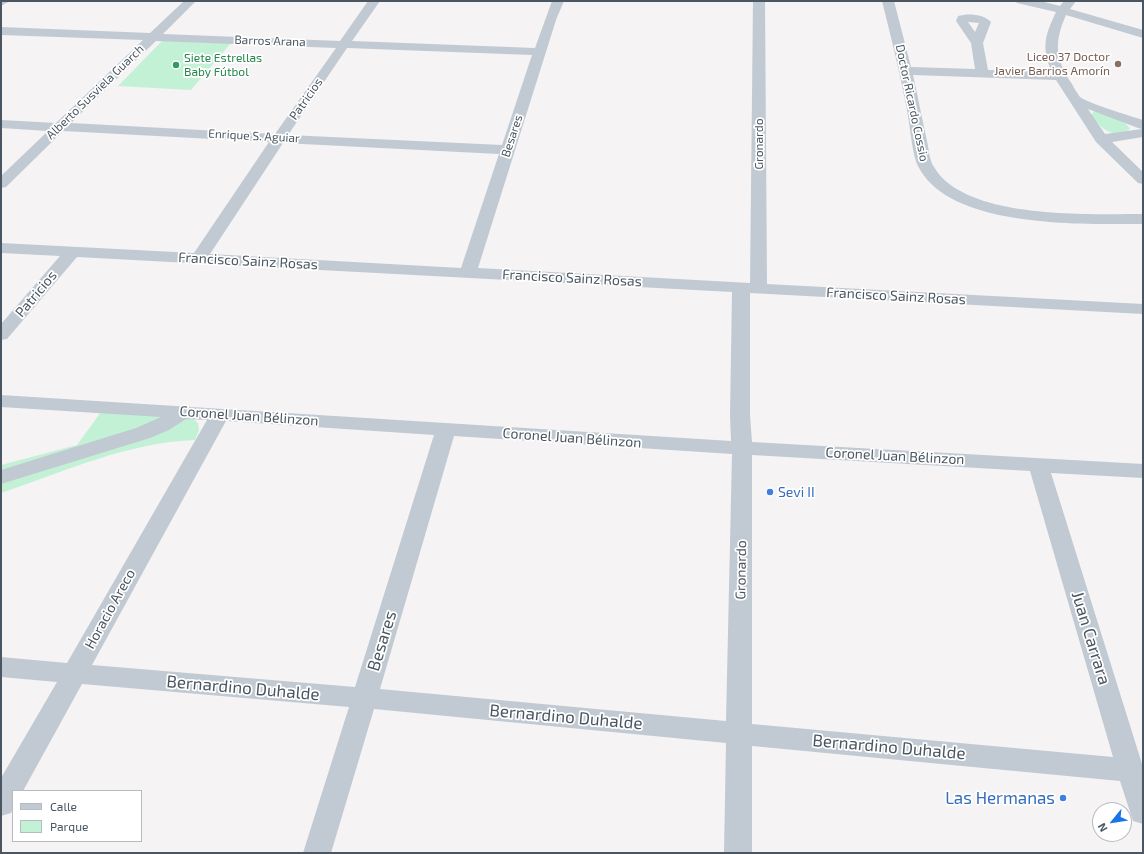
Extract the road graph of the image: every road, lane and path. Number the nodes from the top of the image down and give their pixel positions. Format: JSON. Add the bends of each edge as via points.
{"nodes":[{"id":1,"x":4,"y":1,"type":"edge"},
{"id":2,"x":190,"y":1,"type":"edge"},
{"id":3,"x":374,"y":1,"type":"edge"},
{"id":4,"x":558,"y":1,"type":"edge"},
{"id":5,"x":759,"y":1,"type":"edge"},
{"id":6,"x":888,"y":1,"type":"edge"},
{"id":7,"x":1021,"y":1,"type":"edge"},
{"id":8,"x":1,"y":3,"type":"edge"},
{"id":9,"x":1066,"y":6,"type":"edge"},
{"id":10,"x":1,"y":31,"type":"edge"},
{"id":11,"x":1143,"y":34,"type":"edge"},
{"id":12,"x":152,"y":37,"type":"junction"},
{"id":13,"x":977,"y":43,"type":"dead end"},
{"id":14,"x":344,"y":44,"type":"junction"},
{"id":15,"x":539,"y":52,"type":"junction"},
{"id":16,"x":906,"y":71,"type":"junction"},
{"id":17,"x":982,"y":74,"type":"junction"},
{"id":18,"x":1060,"y":76,"type":"junction"},
{"id":19,"x":1078,"y":102,"type":"junction"},
{"id":20,"x":1,"y":124,"type":"edge"},
{"id":21,"x":1143,"y":125,"type":"edge"},
{"id":22,"x":60,"y":126,"type":"junction"},
{"id":23,"x":1143,"y":133,"type":"edge"},
{"id":24,"x":279,"y":138,"type":"junction"},
{"id":25,"x":1101,"y":139,"type":"junction"},
{"id":26,"x":508,"y":150,"type":"junction"},
{"id":27,"x":1143,"y":180,"type":"edge"},
{"id":28,"x":1,"y":184,"type":"edge"},
{"id":29,"x":1143,"y":220,"type":"edge"},
{"id":30,"x":1,"y":248,"type":"edge"},
{"id":31,"x":72,"y":252,"type":"junction"},
{"id":32,"x":199,"y":258,"type":"junction"},
{"id":33,"x":468,"y":272,"type":"junction"},
{"id":34,"x":750,"y":287,"type":"junction"},
{"id":35,"x":1143,"y":309,"type":"edge"},
{"id":36,"x":1,"y":335,"type":"edge"},
{"id":37,"x":1,"y":401,"type":"edge"},
{"id":38,"x":184,"y":412,"type":"junction"},
{"id":39,"x":220,"y":414,"type":"junction"},
{"id":40,"x":446,"y":430,"type":"junction"},
{"id":41,"x":742,"y":448,"type":"junction"},
{"id":42,"x":1038,"y":464,"type":"junction"},
{"id":43,"x":1143,"y":471,"type":"edge"},
{"id":44,"x":1,"y":477,"type":"edge"},
{"id":45,"x":1,"y":667,"type":"edge"},
{"id":46,"x":74,"y":674,"type":"junction"},
{"id":47,"x":364,"y":699,"type":"junction"},
{"id":48,"x":739,"y":733,"type":"junction"},
{"id":49,"x":1131,"y":770,"type":"junction"},
{"id":50,"x":1,"y":804,"type":"edge"},
{"id":51,"x":1143,"y":812,"type":"edge"},
{"id":52,"x":317,"y":853,"type":"edge"},
{"id":53,"x":738,"y":853,"type":"edge"}],
"edges":[{"from":1,"to":8,"type":"street"},
{"from":2,"to":12,"type":"street","name":"Alberto Susviela Guarch"},
{"from":3,"to":14,"type":"street","name":"Patricios"},
{"from":4,"to":15,"type":"street","name":"Besares"},
{"from":5,"to":34,"type":"street","name":"Gronardo"},
{"from":6,"to":16,"type":"street","name":"Doctor Ricardo Cossio"},
{"from":7,"to":9,"type":"street"},
{"from":9,"to":11,"type":"street"},
{"from":9,"to":18,"type":"street","via":[[1053,31],[1051,48],[1052,58]]},
{"from":10,"to":12,"type":"street","name":"Barros Arana"},
{"from":12,"to":14,"type":"street","name":"Barros Arana"},
{"from":12,"to":22,"type":"street","name":"Alberto Susviela Guarch"},
{"from":13,"to":17,"type":"street"},
{"from":14,"to":15,"type":"street","name":"Barros Arana"},
{"from":14,"to":24,"type":"street","name":"Patricios"},
{"from":15,"to":26,"type":"street","name":"Besares"},
{"from":16,"to":17,"type":"street"},
{"from":16,"to":29,"type":"street","name":"Doctor Ricardo Cossio","via":[[925,165],[933,178],[947,190],[990,209],[1008,212]]},
{"from":17,"to":18,"type":"street"},
{"from":18,"to":19,"type":"street"},
{"from":19,"to":21,"type":"street"},
{"from":19,"to":25,"type":"street"},
{"from":20,"to":22,"type":"street","name":"Enrique S. Aguiar"},
{"from":22,"to":24,"type":"street","name":"Enrique S. Aguiar"},
{"from":22,"to":28,"type":"street","name":"Alberto Susviela Guarch"},
{"from":23,"to":25,"type":"street"},
{"from":24,"to":26,"type":"street","name":"Enrique S. Aguiar"},
{"from":24,"to":32,"type":"street","name":"Patricios"},
{"from":25,"to":27,"type":"street"},
{"from":26,"to":33,"type":"street","name":"Besares"},
{"from":30,"to":31,"type":"street","name":"Francisco Sainz Rosas"},
{"from":31,"to":32,"type":"street","name":"Francisco Sainz Rosas"},
{"from":31,"to":36,"type":"street","name":"Patricios"},
{"from":32,"to":33,"type":"street","name":"Francisco Sainz Rosas"},
{"from":33,"to":34,"type":"street","name":"Francisco Sainz Rosas"},
{"from":34,"to":35,"type":"street","name":"Francisco Sainz Rosas"},
{"from":34,"to":41,"type":"street","name":"Gronardo","via":[[740,415]]},
{"from":37,"to":38,"type":"street","name":"Coronel Juan Bélinzon"},
{"from":38,"to":39,"type":"street","name":"Coronel Juan Bélinzon"},
{"from":38,"to":44,"type":"street","via":[[162,426],[143,433]]},
{"from":39,"to":40,"type":"street","name":"Coronel Juan Bélinzon"},
{"from":39,"to":46,"type":"street","name":"Horacio Areco"},
{"from":40,"to":41,"type":"street","name":"Coronel Juan Bélinzon"},
{"from":40,"to":47,"type":"street","name":"Besares"},
{"from":41,"to":42,"type":"street","name":"Coronel Juan Bélinzon"},
{"from":41,"to":48,"type":"street","name":"Gronardo"},
{"from":42,"to":43,"type":"street","name":"Coronel Juan Bélinzon"},
{"from":42,"to":49,"type":"street","name":"Juan Carrara"},
{"from":45,"to":46,"type":"street","name":"Bernardino Duhalde"},
{"from":46,"to":47,"type":"street","name":"Bernardino Duhalde"},
{"from":46,"to":50,"type":"street","name":"Horacio Areco"},
{"from":47,"to":48,"type":"street","name":"Bernardino Duhalde"},
{"from":47,"to":52,"type":"street","name":"Besares"},
{"from":48,"to":49,"type":"street","name":"Bernardino Duhalde"},
{"from":48,"to":53,"type":"street","name":"Gronardo"},
{"from":49,"to":51,"type":"street","name":"Juan Carrara"}]}
